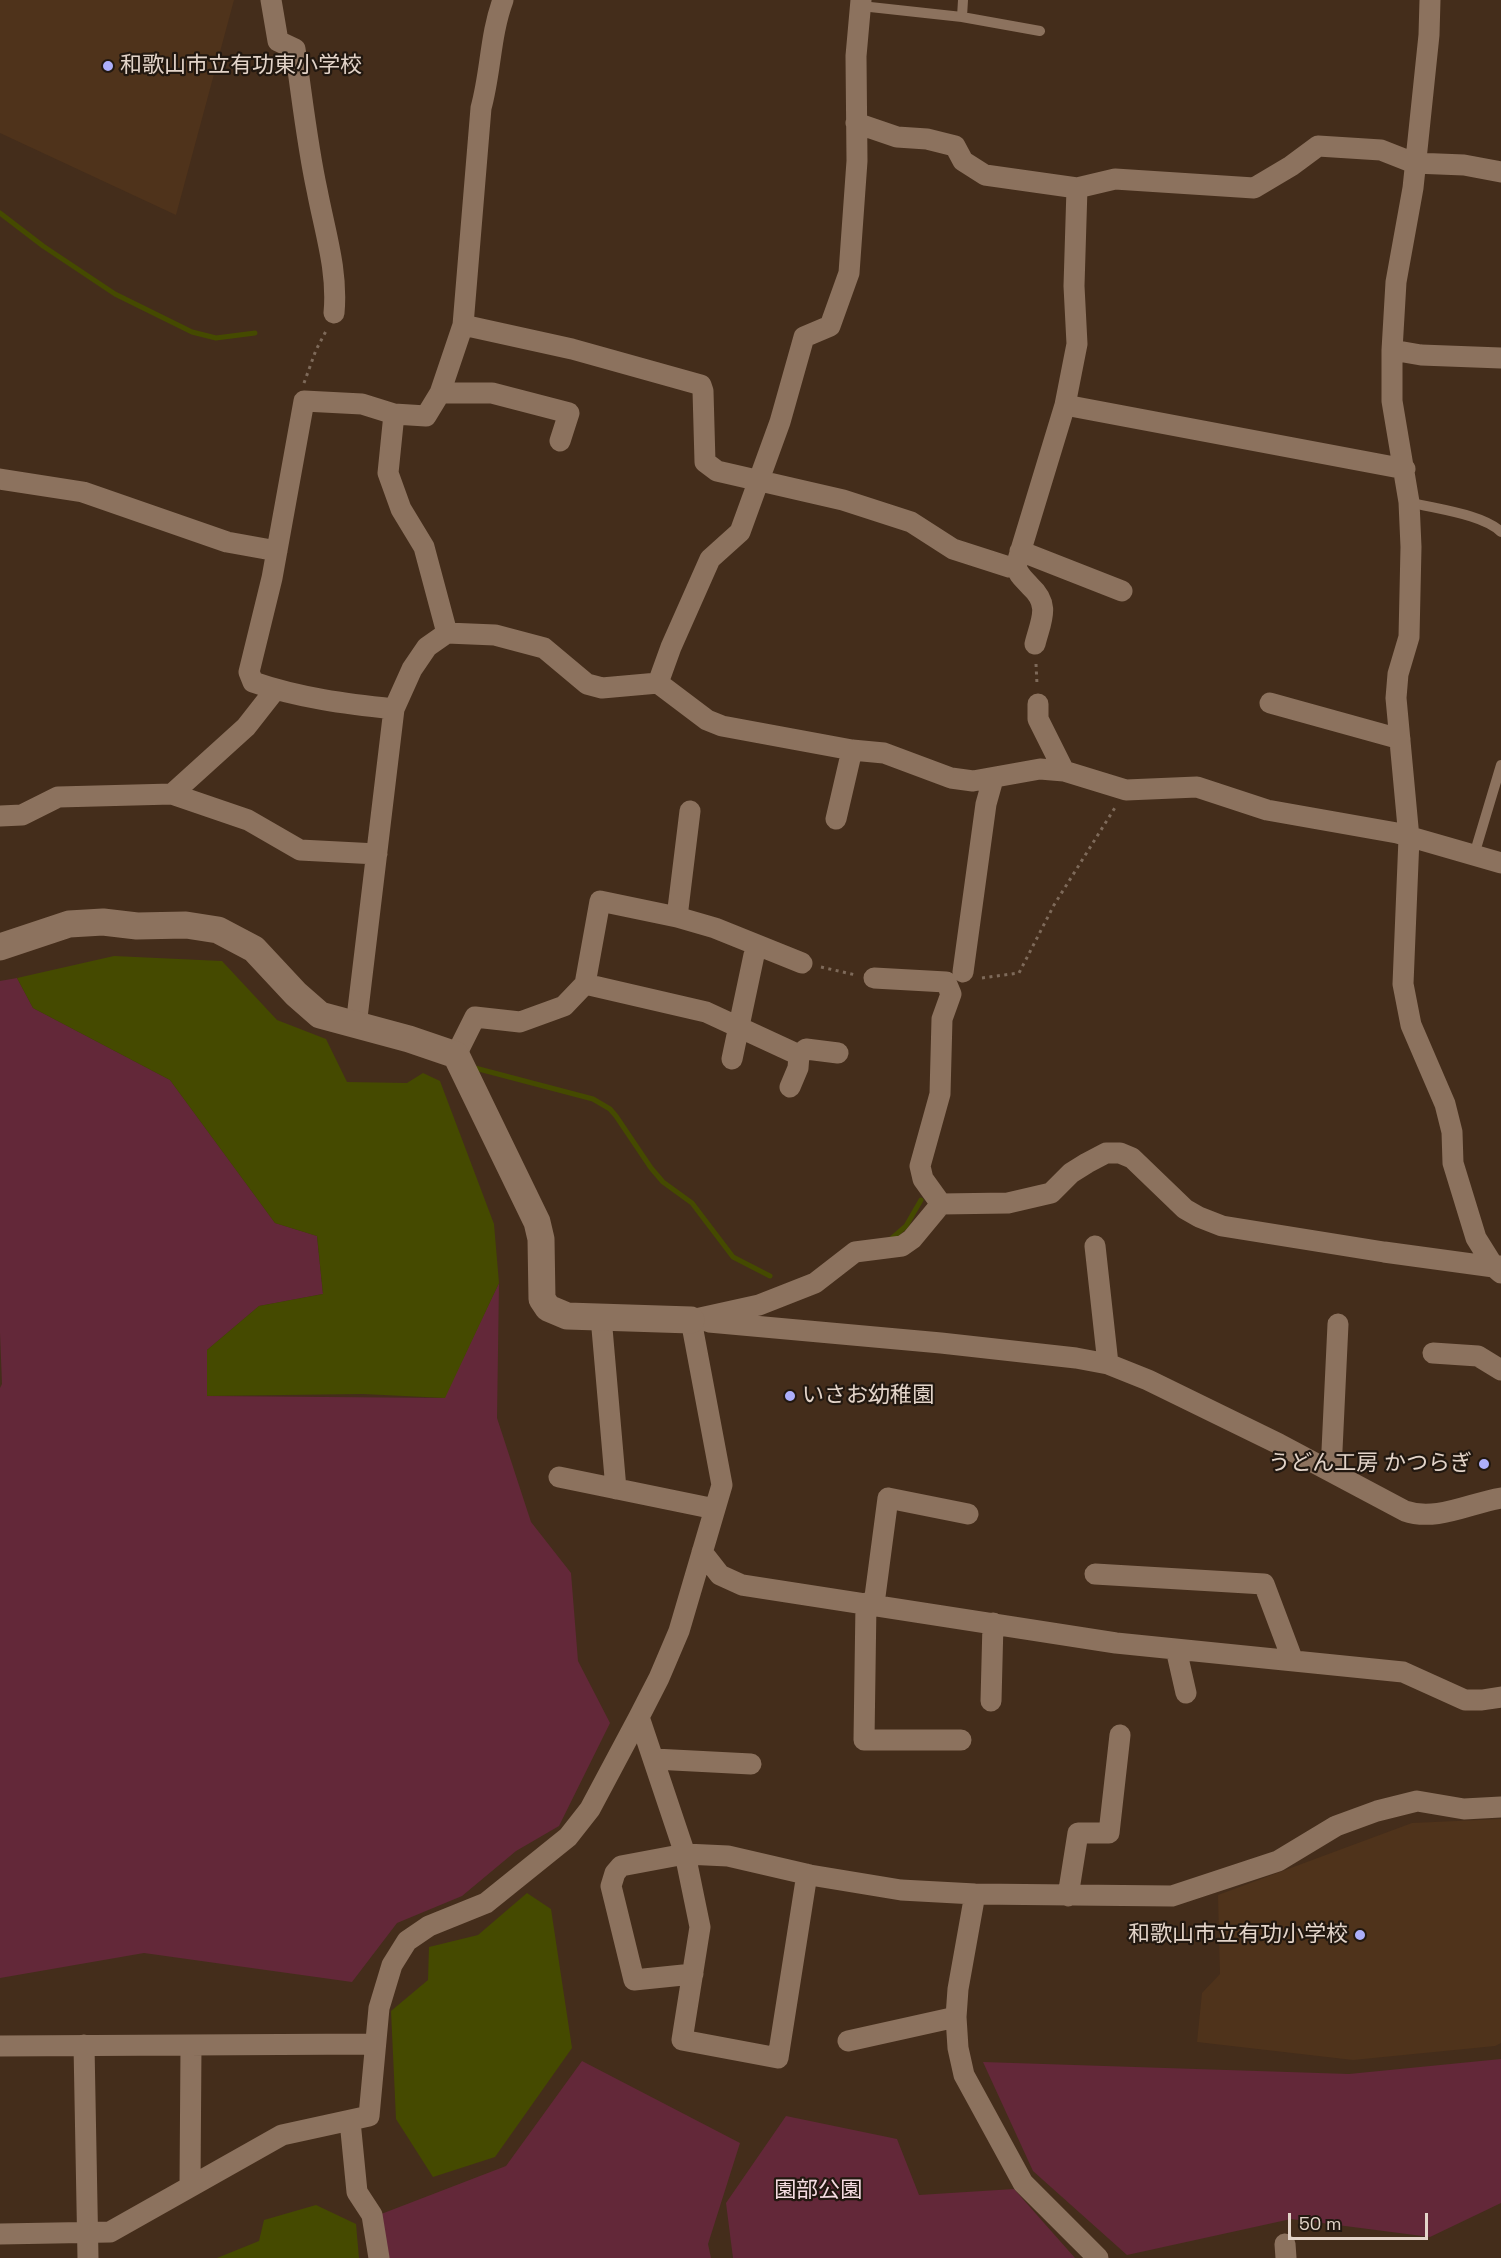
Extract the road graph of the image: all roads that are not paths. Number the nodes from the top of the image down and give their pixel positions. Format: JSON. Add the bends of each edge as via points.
{"nodes":[{"id":1,"x":271,"y":0,"type":"edge"},
{"id":2,"x":503,"y":0,"type":"edge"},
{"id":3,"x":963,"y":0,"type":"edge"},
{"id":4,"x":1430,"y":0,"type":"edge"},
{"id":5,"x":861,"y":3,"type":"edge"},
{"id":6,"x":962,"y":17,"type":"junction"},
{"id":7,"x":1040,"y":31,"type":"dead end"},
{"id":8,"x":856,"y":123,"type":"junction"},
{"id":9,"x":1414,"y":163,"type":"junction"},
{"id":10,"x":1501,"y":172,"type":"edge"},
{"id":11,"x":1077,"y":188,"type":"junction"},
{"id":12,"x":334,"y":313,"type":"road end"},
{"id":13,"x":463,"y":325,"type":"junction"},
{"id":14,"x":1392,"y":350,"type":"junction"},
{"id":15,"x":1501,"y":358,"type":"edge"},
{"id":16,"x":440,"y":393,"type":"junction"},
{"id":17,"x":1065,"y":405,"type":"junction"},
{"id":18,"x":394,"y":414,"type":"junction"},
{"id":19,"x":560,"y":441,"type":"dead end"},
{"id":20,"x":1405,"y":469,"type":"junction"},
{"id":21,"x":0,"y":479,"type":"edge"},
{"id":22,"x":758,"y":480,"type":"junction"},
{"id":23,"x":1409,"y":502,"type":"junction"},
{"id":24,"x":1501,"y":532,"type":"edge"},
{"id":25,"x":277,"y":551,"type":"junction"},
{"id":26,"x":1018,"y":559,"type":"junction"},
{"id":27,"x":1122,"y":591,"type":"dead end"},
{"id":28,"x":447,"y":633,"type":"junction"},
{"id":29,"x":1035,"y":644,"type":"road end"},
{"id":30,"x":658,"y":683,"type":"junction"},
{"id":31,"x":274,"y":690,"type":"junction"},
{"id":32,"x":1038,"y":704,"type":"road end"},
{"id":33,"x":1270,"y":704,"type":"dead end"},
{"id":34,"x":394,"y":709,"type":"junction"},
{"id":35,"x":1400,"y":739,"type":"junction"},
{"id":36,"x":852,"y":750,"type":"junction"},
{"id":37,"x":1501,"y":765,"type":"edge"},
{"id":38,"x":1064,"y":771,"type":"junction"},
{"id":39,"x":993,"y":779,"type":"junction"},
{"id":40,"x":172,"y":794,"type":"junction"},
{"id":41,"x":690,"y":811,"type":"dead end"},
{"id":42,"x":0,"y":816,"type":"edge"},
{"id":43,"x":836,"y":819,"type":"dead end"},
{"id":44,"x":1409,"y":837,"type":"junction"},
{"id":45,"x":377,"y":854,"type":"junction"},
{"id":46,"x":1474,"y":855,"type":"junction"},
{"id":47,"x":1501,"y":862,"type":"edge"},
{"id":48,"x":677,"y":917,"type":"junction"},
{"id":49,"x":0,"y":947,"type":"edge"},
{"id":50,"x":754,"y":955,"type":"dead end"},
{"id":51,"x":802,"y":963,"type":"road end"},
{"id":52,"x":963,"y":972,"type":"dead end"},
{"id":53,"x":874,"y":978,"type":"road end"},
{"id":54,"x":585,"y":984,"type":"junction"},
{"id":55,"x":356,"y":1026,"type":"junction"},
{"id":56,"x":739,"y":1026,"type":"junction"},
{"id":57,"x":838,"y":1053,"type":"dead end"},
{"id":58,"x":456,"y":1055,"type":"junction"},
{"id":59,"x":799,"y":1055,"type":"junction"},
{"id":60,"x":732,"y":1059,"type":"dead end"},
{"id":61,"x":790,"y":1087,"type":"dead end"},
{"id":62,"x":941,"y":1204,"type":"junction"},
{"id":63,"x":1095,"y":1246,"type":"dead end"},
{"id":64,"x":1499,"y":1269,"type":"edge"},
{"id":65,"x":601,"y":1317,"type":"junction"},
{"id":66,"x":691,"y":1320,"type":"junction"},
{"id":67,"x":1338,"y":1324,"type":"dead end"},
{"id":68,"x":1433,"y":1353,"type":"dead end"},
{"id":69,"x":1107,"y":1364,"type":"junction"},
{"id":70,"x":1501,"y":1370,"type":"edge"},
{"id":71,"x":1331,"y":1471,"type":"junction"},
{"id":72,"x":559,"y":1477,"type":"dead end"},
{"id":73,"x":616,"y":1489,"type":"junction"},
{"id":74,"x":1501,"y":1498,"type":"edge"},
{"id":75,"x":715,"y":1509,"type":"junction"},
{"id":76,"x":968,"y":1514,"type":"dead end"},
{"id":77,"x":702,"y":1552,"type":"junction"},
{"id":78,"x":1095,"y":1574,"type":"dead end"},
{"id":79,"x":870,"y":1603,"type":"junction"},
{"id":80,"x":993,"y":1623,"type":"junction"},
{"id":81,"x":1176,"y":1649,"type":"junction"},
{"id":82,"x":1293,"y":1660,"type":"junction"},
{"id":83,"x":1186,"y":1693,"type":"dead end"},
{"id":84,"x":1501,"y":1697,"type":"edge"},
{"id":85,"x":991,"y":1701,"type":"dead end"},
{"id":86,"x":639,"y":1717,"type":"junction"},
{"id":87,"x":1120,"y":1736,"type":"dead end"},
{"id":88,"x":961,"y":1740,"type":"dead end"},
{"id":89,"x":654,"y":1759,"type":"junction"},
{"id":90,"x":751,"y":1764,"type":"dead end"},
{"id":91,"x":1501,"y":1807,"type":"edge"},
{"id":92,"x":686,"y":1854,"type":"junction"},
{"id":93,"x":807,"y":1874,"type":"junction"},
{"id":94,"x":975,"y":1894,"type":"junction"},
{"id":95,"x":1068,"y":1896,"type":"junction"},
{"id":96,"x":693,"y":1974,"type":"junction"},
{"id":97,"x":956,"y":2017,"type":"junction"},
{"id":98,"x":848,"y":2042,"type":"dead end"},
{"id":99,"x":374,"y":2044,"type":"junction"},
{"id":100,"x":84,"y":2045,"type":"junction"},
{"id":101,"x":0,"y":2046,"type":"edge"},
{"id":102,"x":191,"y":2046,"type":"junction"},
{"id":103,"x":350,"y":2121,"type":"junction"},
{"id":104,"x":190,"y":2186,"type":"junction"},
{"id":105,"x":88,"y":2232,"type":"junction"},
{"id":106,"x":0,"y":2234,"type":"edge"},
{"id":107,"x":88,"y":2258,"type":"edge"},
{"id":108,"x":379,"y":2258,"type":"edge"},
{"id":109,"x":1098,"y":2258,"type":"edge"}],
"edges":[{"from":1,"to":12,"type":"street","via":[[278,41],[295,49],[316,189],[333,266]]},
{"from":2,"to":13,"type":"street","via":[[495,22],[481,108]]},
{"from":3,"to":6,"type":"lane"},
{"from":4,"to":9,"type":"street"},
{"from":5,"to":6,"type":"lane"},
{"from":5,"to":8,"type":"street"},
{"from":6,"to":7,"type":"lane"},
{"from":8,"to":11,"type":"street","via":[[897,137],[955,146],[963,161],[984,176]]},
{"from":8,"to":22,"type":"street","via":[[849,273],[830,326],[804,337],[780,422]]},
{"from":9,"to":10,"type":"street","via":[[1464,165]]},
{"from":9,"to":11,"type":"street","via":[[1381,150],[1318,146],[1254,188],[1115,179]]},
{"from":9,"to":14,"type":"street","via":[[1396,282]]},
{"from":11,"to":17,"type":"street","via":[[1077,344]]},
{"from":13,"to":16,"type":"street"},
{"from":13,"to":22,"type":"street","via":[[572,349],[701,385],[705,462],[717,471]]},
{"from":14,"to":15,"type":"street"},
{"from":14,"to":20,"type":"street","via":[[1392,401]]},
{"from":16,"to":18,"type":"street","via":[[426,416]]},
{"from":16,"to":19,"type":"street","via":[[492,393],[569,413]]},
{"from":17,"to":20,"type":"street"},
{"from":17,"to":26,"type":"street"},
{"from":18,"to":25,"type":"street","via":[[362,404],[304,400]]},
{"from":18,"to":28,"type":"street","via":[[388,472],[401,509],[424,547]]},
{"from":20,"to":23,"type":"street"},
{"from":21,"to":25,"type":"street","via":[[83,492],[227,542]]},
{"from":22,"to":26,"type":"street","via":[[843,500],[911,522],[953,549],[1009,567]]},
{"from":22,"to":30,"type":"street","via":[[740,532],[710,559]]},
{"from":23,"to":24,"type":"lane","via":[[1478,519],[1493,524]]},
{"from":23,"to":35,"type":"street","via":[[1409,637],[1398,674],[1396,698]]},
{"from":25,"to":31,"type":"street","via":[[249,672],[253,682]]},
{"from":26,"to":27,"type":"street"},
{"from":26,"to":29,"type":"street","via":[[1018,574],[1040,595],[1044,610]]},
{"from":28,"to":30,"type":"street","via":[[495,635],[544,648],[587,684],[602,688]]},
{"from":28,"to":34,"type":"street","via":[[426,647]]},
{"from":30,"to":36,"type":"street","via":[[707,720],[722,726]]},
{"from":31,"to":34,"type":"street"},
{"from":31,"to":40,"type":"street","via":[[246,727]]},
{"from":32,"to":38,"type":"street","via":[[1038,719]]},
{"from":33,"to":35,"type":"street"},
{"from":34,"to":45,"type":"street"},
{"from":35,"to":44,"type":"street"},
{"from":36,"to":39,"type":"street","via":[[884,753],[951,778]]},
{"from":36,"to":43,"type":"street"},
{"from":37,"to":46,"type":"lane"},
{"from":38,"to":39,"type":"street","via":[[1040,769]]},
{"from":38,"to":44,"type":"street","via":[[1126,790],[1197,787],[1267,810]]},
{"from":39,"to":52,"type":"street","via":[[986,804]]},
{"from":40,"to":42,"type":"street","via":[[58,797],[22,815]]},
{"from":40,"to":45,"type":"street","via":[[248,820],[300,850]]},
{"from":41,"to":48,"type":"street"},
{"from":44,"to":46,"type":"street"},
{"from":44,"to":64,"type":"street","via":[[1403,984],[1407,1008],[1445,1104],[1452,1132],[1453,1163],[1476,1238]]},
{"from":45,"to":55,"type":"street"},
{"from":46,"to":47,"type":"street"},
{"from":48,"to":51,"type":"street"},
{"from":48,"to":54,"type":"street","via":[[600,901]]},
{"from":49,"to":55,"type":"street","via":[[80,923],[186,925],[218,930],[254,950],[320,1015]]},
{"from":50,"to":56,"type":"street"},
{"from":53,"to":62,"type":"street","via":[[946,982],[951,994],[942,1019],[940,1094],[920,1166],[922,1179]]},
{"from":54,"to":56,"type":"street","via":[[706,1012]]},
{"from":54,"to":58,"type":"street","via":[[564,1006],[520,1022],[475,1017]]},
{"from":55,"to":58,"type":"street"},
{"from":56,"to":59,"type":"street"},
{"from":56,"to":60,"type":"street"},
{"from":57,"to":59,"type":"street","via":[[806,1048]]},
{"from":58,"to":65,"type":"street","via":[[537,1222],[542,1299],[548,1308],[567,1316]]},
{"from":59,"to":61,"type":"street"},
{"from":62,"to":64,"type":"street","via":[[1008,1203],[1052,1193],[1087,1163],[1106,1153],[1120,1154],[1132,1158],[1185,1209],[1222,1226]]},
{"from":62,"to":66,"type":"street","via":[[902,1246],[855,1252],[815,1283],[759,1305]]},
{"from":63,"to":69,"type":"street"},
{"from":65,"to":66,"type":"street"},
{"from":65,"to":73,"type":"street"},
{"from":66,"to":69,"type":"street","via":[[941,1343]]},
{"from":66,"to":75,"type":"street","via":[[722,1485]]},
{"from":67,"to":71,"type":"street"},
{"from":68,"to":70,"type":"street","via":[[1478,1356]]},
{"from":69,"to":71,"type":"street","via":[[1148,1380]]},
{"from":71,"to":74,"type":"street","via":[[1417,1515]]},
{"from":72,"to":73,"type":"street"},
{"from":73,"to":75,"type":"street"},
{"from":75,"to":77,"type":"street"},
{"from":76,"to":79,"type":"street","via":[[888,1498]]},
{"from":77,"to":79,"type":"street","via":[[720,1575],[742,1585]]},
{"from":77,"to":86,"type":"street","via":[[679,1631]]},
{"from":78,"to":82,"type":"street","via":[[1264,1584]]},
{"from":79,"to":80,"type":"street"},
{"from":79,"to":88,"type":"street","via":[[864,1740]]},
{"from":80,"to":81,"type":"street"},
{"from":80,"to":85,"type":"street"},
{"from":81,"to":82,"type":"street"},
{"from":81,"to":83,"type":"street"},
{"from":82,"to":84,"type":"street","via":[[1403,1671],[1465,1700]]},
{"from":86,"to":89,"type":"street"},
{"from":86,"to":99,"type":"street","via":[[590,1809],[568,1837],[486,1903],[429,1926],[407,1941],[392,1965],[379,2008]]},
{"from":87,"to":95,"type":"street","via":[[1110,1833],[1078,1833]]},
{"from":89,"to":90,"type":"street"},
{"from":89,"to":92,"type":"street"},
{"from":91,"to":95,"type":"street","via":[[1464,1809],[1417,1801],[1336,1826],[1278,1861],[1172,1896]]},
{"from":92,"to":93,"type":"street","via":[[728,1856]]},
{"from":92,"to":96,"type":"street","via":[[700,1927]]},
{"from":92,"to":96,"type":"street","via":[[621,1866],[611,1886],[634,1980]]},
{"from":93,"to":94,"type":"street","via":[[901,1890]]},
{"from":93,"to":96,"type":"street","via":[[778,2058],[682,2040]]},
{"from":94,"to":95,"type":"street"},
{"from":94,"to":97,"type":"street"},
{"from":97,"to":98,"type":"street"},
{"from":97,"to":109,"type":"street","via":[[964,2075],[1023,2183]]},
{"from":99,"to":102,"type":"street"},
{"from":99,"to":103,"type":"street","via":[[369,2116]]},
{"from":100,"to":101,"type":"street"},
{"from":100,"to":102,"type":"street"},
{"from":100,"to":105,"type":"street"},
{"from":102,"to":104,"type":"street"},
{"from":103,"to":104,"type":"street","via":[[282,2135]]},
{"from":103,"to":108,"type":"street","via":[[357,2192],[372,2215]]},
{"from":104,"to":105,"type":"street","via":[[110,2232]]},
{"from":105,"to":106,"type":"street"},
{"from":105,"to":107,"type":"street"}]}
